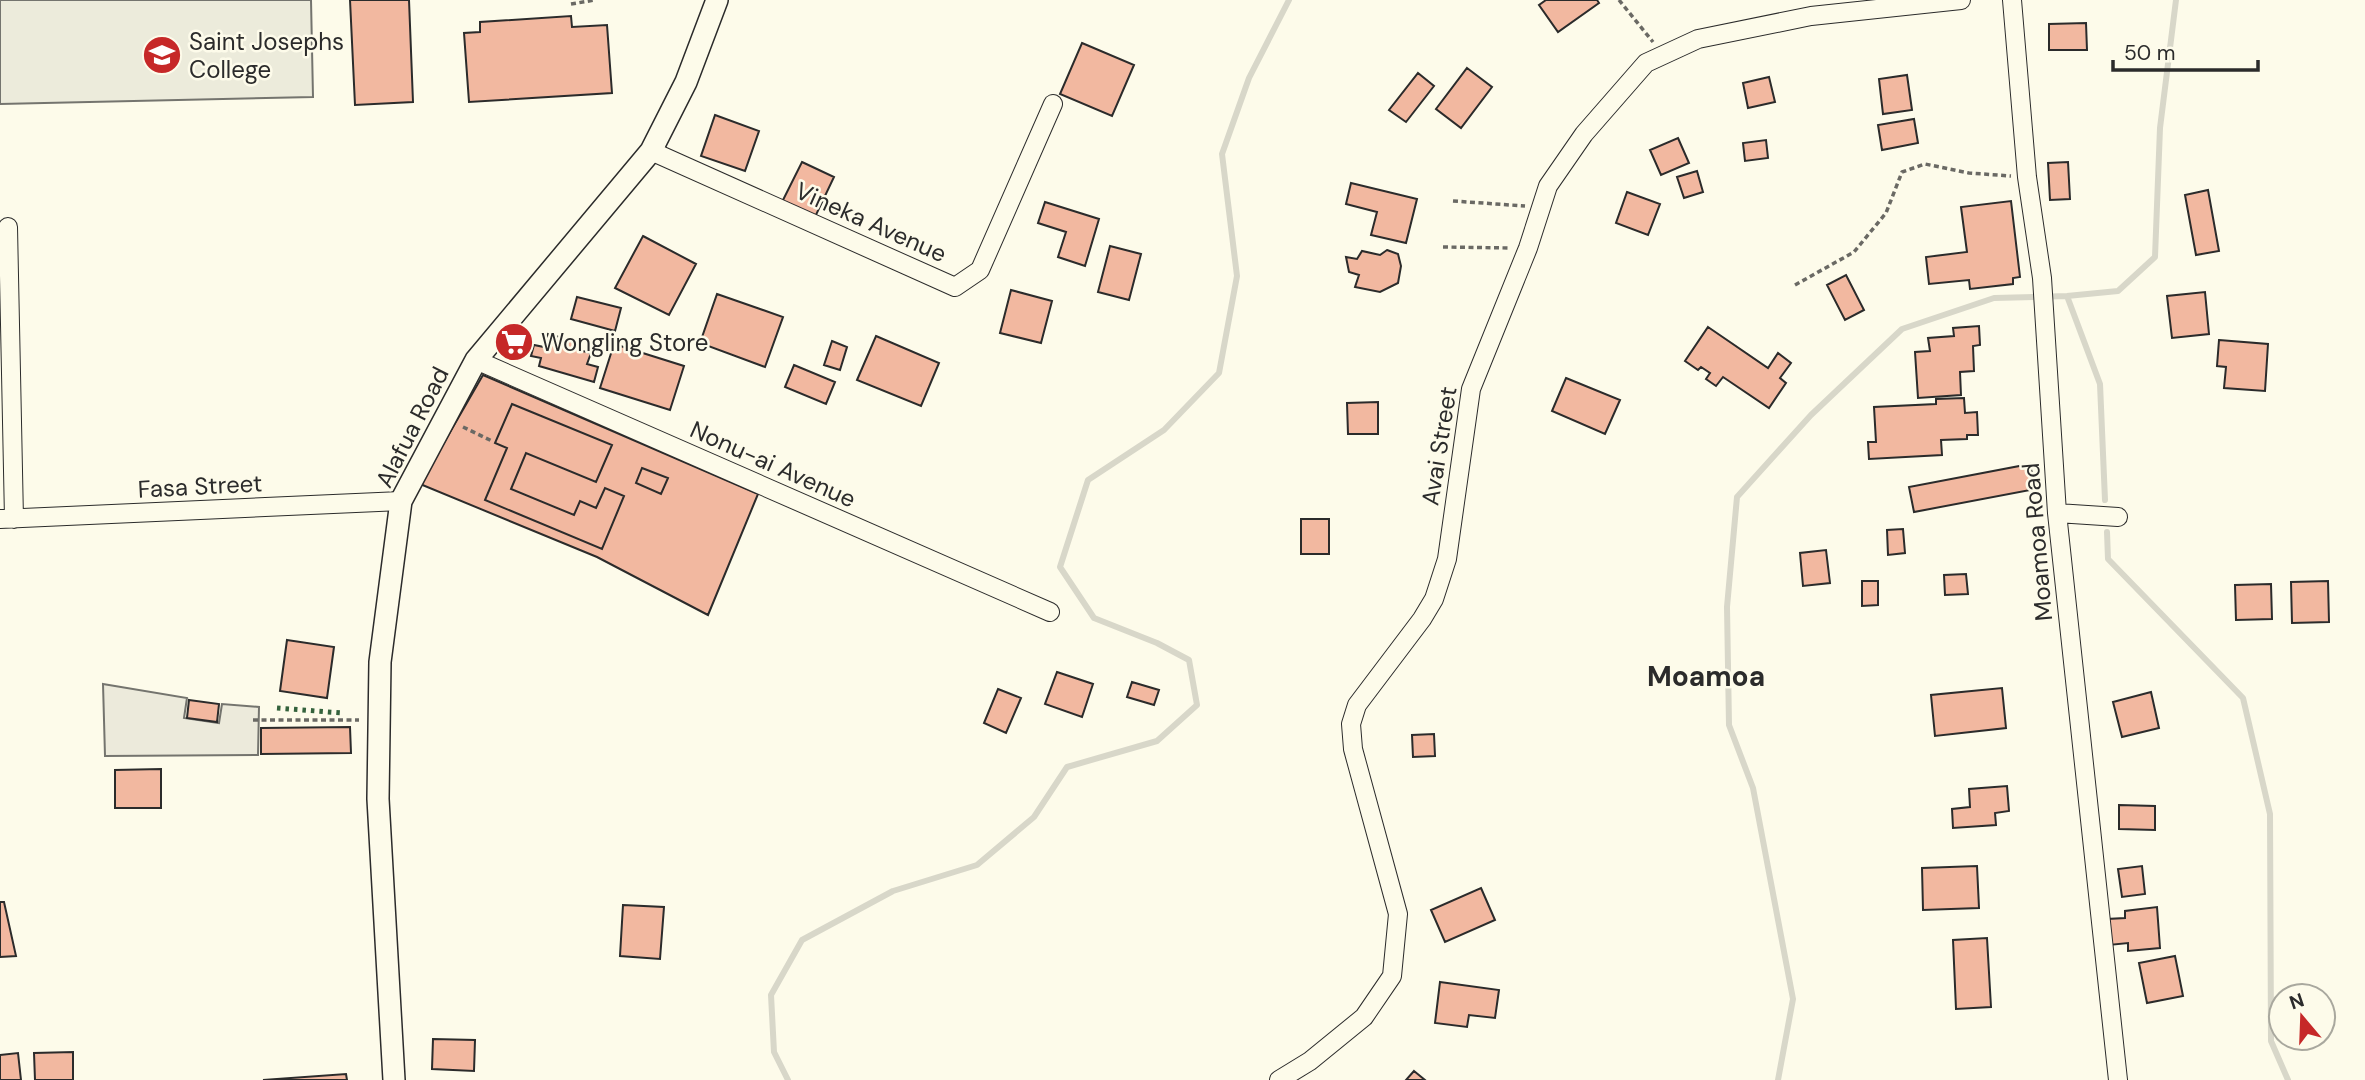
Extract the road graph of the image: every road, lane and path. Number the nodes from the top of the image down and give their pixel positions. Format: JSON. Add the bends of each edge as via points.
{"nodes":[{"id":1,"x":595,"y":0,"type":"edge"},
{"id":2,"x":717,"y":0,"type":"edge"},
{"id":3,"x":1619,"y":0,"type":"edge"},
{"id":4,"x":1961,"y":0,"type":"edge"},
{"id":5,"x":2011,"y":0,"type":"edge"},
{"id":6,"x":571,"y":4,"type":"dead end"},
{"id":7,"x":1664,"y":56,"type":"junction"},
{"id":8,"x":1054,"y":104,"type":"dead end"},
{"id":9,"x":651,"y":150,"type":"junction"},
{"id":10,"x":2027,"y":177,"type":"junction"},
{"id":11,"x":1453,"y":201,"type":"dead end"},
{"id":12,"x":1540,"y":207,"type":"junction"},
{"id":13,"x":8,"y":227,"type":"dead end"},
{"id":14,"x":1443,"y":247,"type":"dead end"},
{"id":15,"x":1528,"y":248,"type":"junction"},
{"id":16,"x":1795,"y":285,"type":"dead end"},
{"id":17,"x":476,"y":360,"type":"junction"},
{"id":18,"x":445,"y":419,"type":"junction"},
{"id":19,"x":492,"y":441,"type":"dead end"},
{"id":20,"x":401,"y":501,"type":"junction"},
{"id":21,"x":2057,"y":513,"type":"junction"},
{"id":22,"x":2118,"y":517,"type":"dead end"},
{"id":23,"x":7,"y":519,"type":"edge"},
{"id":24,"x":1051,"y":612,"type":"dead end"},
{"id":25,"x":253,"y":720,"type":"dead end"},
{"id":26,"x":379,"y":720,"type":"junction"},
{"id":27,"x":394,"y":1080,"type":"edge"},
{"id":28,"x":1279,"y":1080,"type":"edge"},
{"id":29,"x":2118,"y":1080,"type":"edge"}],
"edges":[{"from":1,"to":6,"type":"path"},
{"from":2,"to":9,"type":"street","name":"Alafua Road","via":[[686,82]]},
{"from":3,"to":7,"type":"path"},
{"from":4,"to":7,"type":"street","name":"Avai Street","via":[[1811,16],[1698,39]]},
{"from":5,"to":10,"type":"street","name":"Moamoa Road"},
{"from":7,"to":12,"type":"street","name":"Avai Street","via":[[1646,63],[1584,134],[1548,186]]},
{"from":8,"to":9,"type":"street","name":"Vineka Avenue","via":[[979,271],[955,287]]},
{"from":9,"to":17,"type":"street","name":"Alafua Road"},
{"from":10,"to":16,"type":"path","via":[[1925,164],[1902,172],[1886,213],[1854,252]]},
{"from":10,"to":21,"type":"street","name":"Moamoa Road","via":[[2042,278]]},
{"from":11,"to":12,"type":"path"},
{"from":12,"to":15,"type":"street","name":"Avai Street"},
{"from":13,"to":23,"type":"street"},
{"from":14,"to":15,"type":"path"},
{"from":15,"to":28,"type":"street","name":"Avai Street","via":[[1471,389],[1447,559],[1434,598],[1357,705],[1351,724],[1353,749],[1398,914],[1392,976],[1364,1017]]},
{"from":17,"to":18,"type":"street","name":"Alafua Road"},
{"from":17,"to":24,"type":"street","name":"Nonu-ai Avenue"},
{"from":18,"to":19,"type":"path"},
{"from":18,"to":20,"type":"street","name":"Alafua Road"},
{"from":20,"to":23,"type":"street","name":"Fasa Street"},
{"from":20,"to":26,"type":"street","name":"Alafua Road","via":[[380,662]]},
{"from":21,"to":22,"type":"street"},
{"from":21,"to":29,"type":"street","name":"Moamoa Road"},
{"from":25,"to":26,"type":"path"},
{"from":26,"to":27,"type":"street","name":"Alafua Road","via":[[377,799]]}]}
